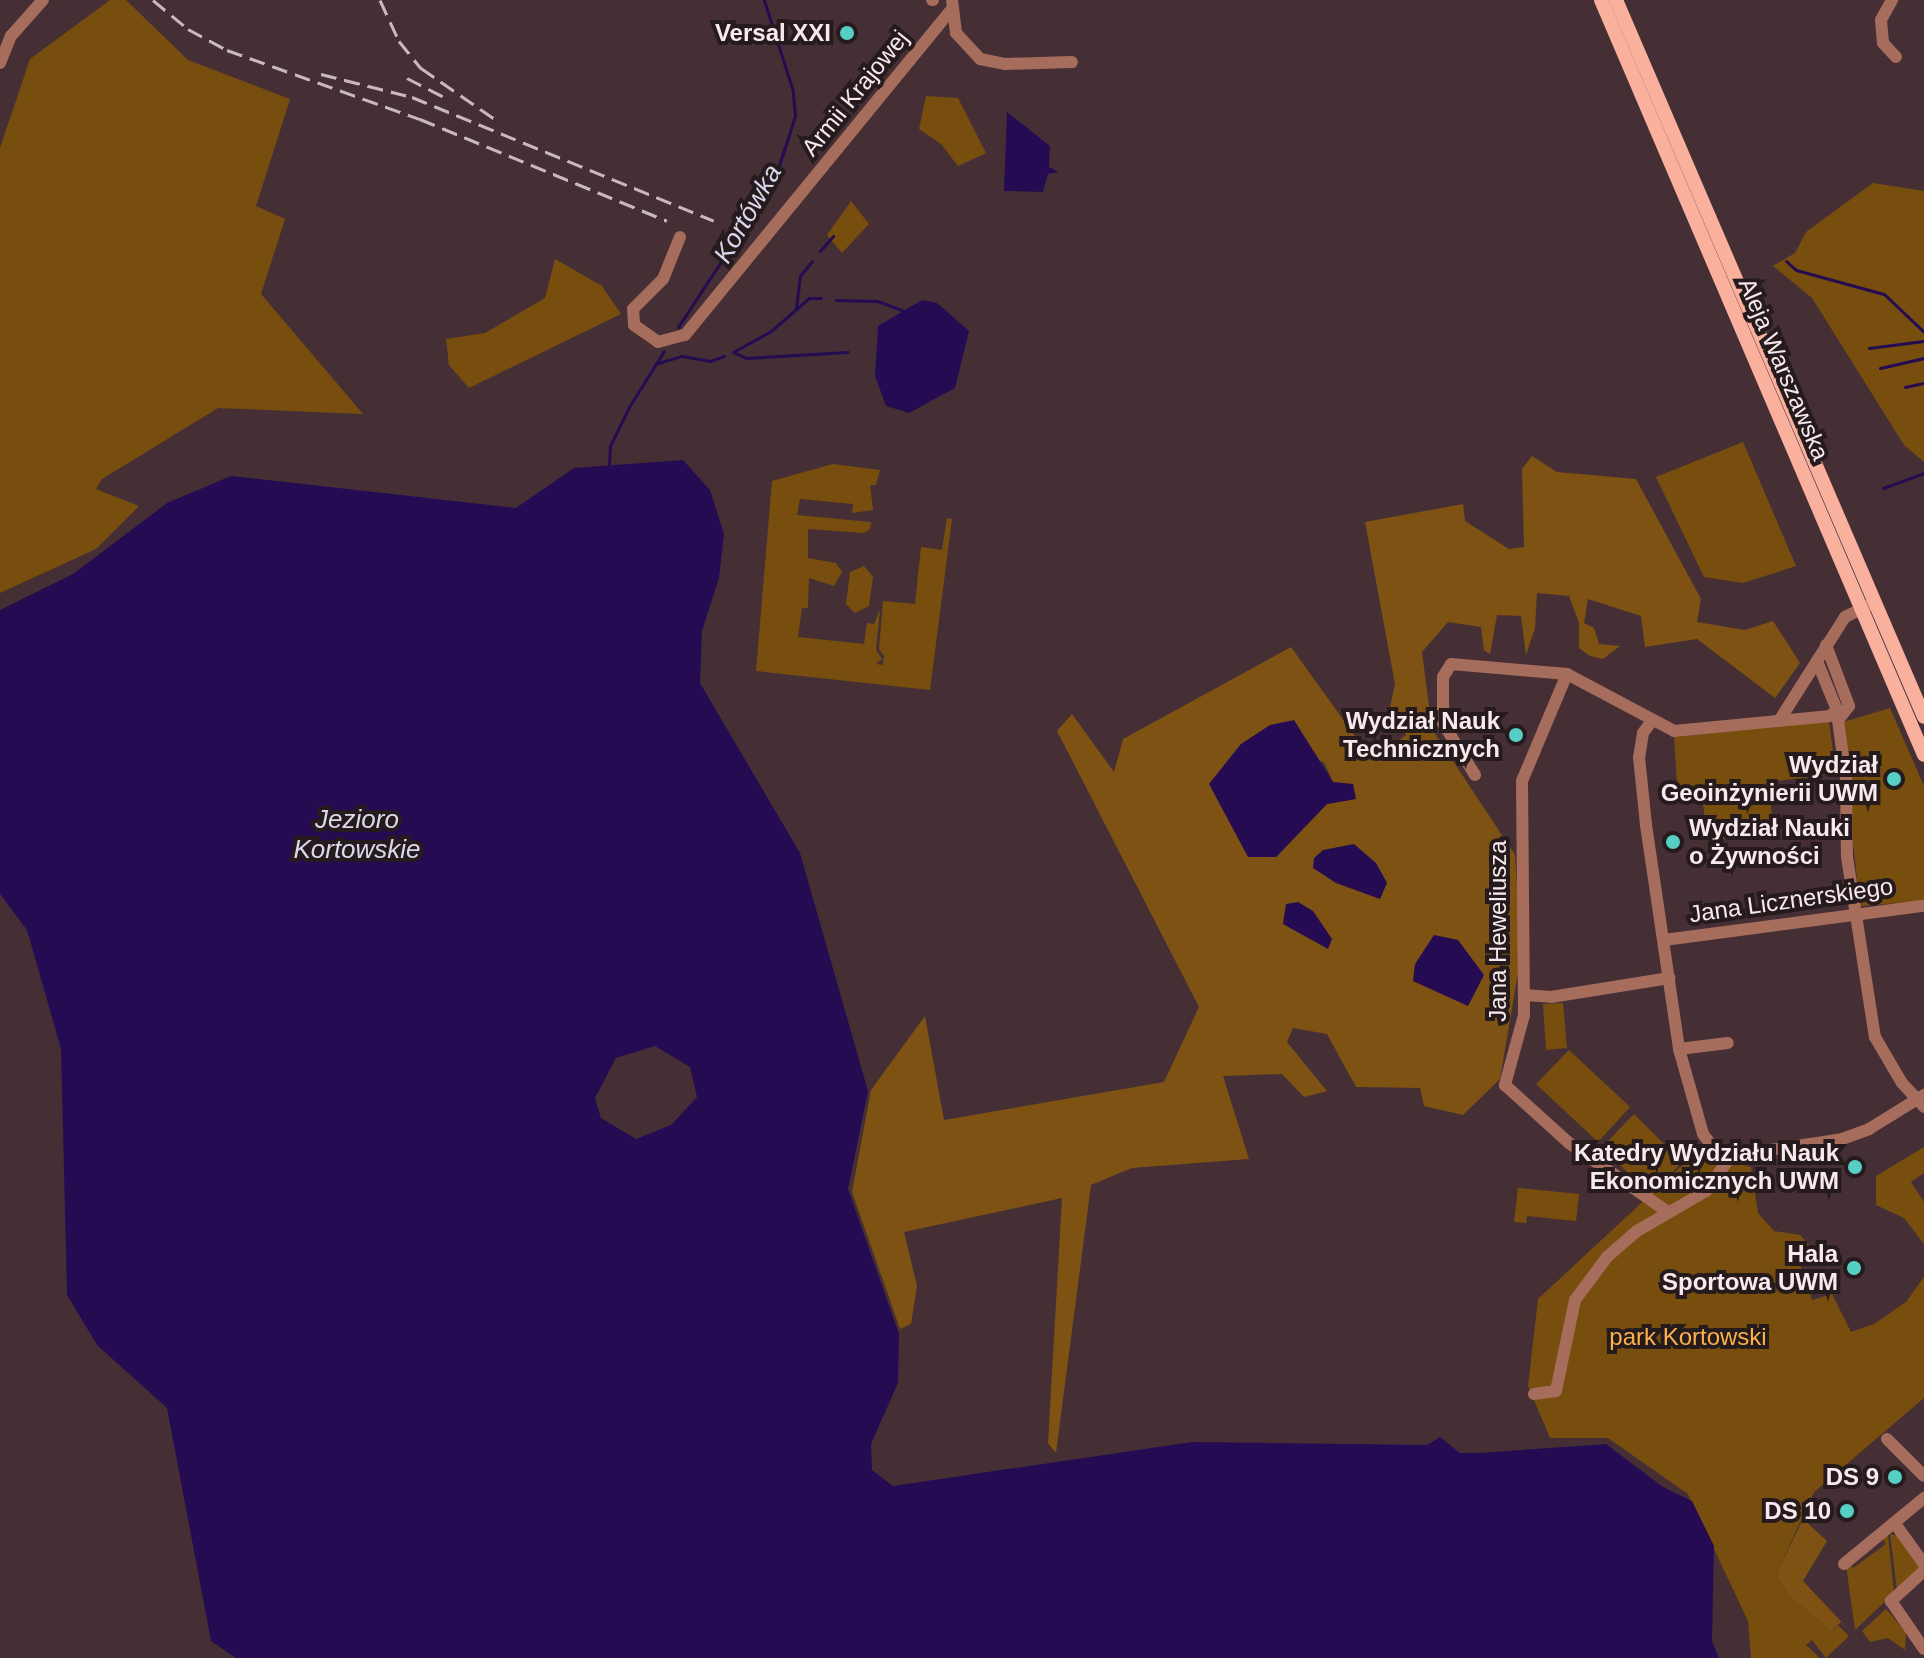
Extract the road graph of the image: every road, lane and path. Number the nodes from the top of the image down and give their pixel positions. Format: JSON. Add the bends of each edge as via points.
{"nodes":[{"id":1,"x":43,"y":0,"type":"edge"},
{"id":2,"x":1601,"y":0,"type":"edge"},
{"id":3,"x":1616,"y":0,"type":"edge"},
{"id":4,"x":1892,"y":0,"type":"edge"},
{"id":5,"x":951,"y":6,"type":"edge"},
{"id":6,"x":1896,"y":57,"type":"dead end"},
{"id":7,"x":1072,"y":62,"type":"dead end"},
{"id":8,"x":0,"y":63,"type":"edge"},
{"id":9,"x":680,"y":237,"type":"dead end"},
{"id":10,"x":1868,"y":606,"type":"junction"},
{"id":11,"x":1826,"y":645,"type":"junction"},
{"id":12,"x":1817,"y":661,"type":"junction"},
{"id":13,"x":1567,"y":674,"type":"junction"},
{"id":14,"x":1838,"y":715,"type":"junction"},
{"id":15,"x":1924,"y":717,"type":"edge"},
{"id":16,"x":1652,"y":721,"type":"junction"},
{"id":17,"x":1779,"y":721,"type":"junction"},
{"id":18,"x":1924,"y":755,"type":"edge"},
{"id":19,"x":1475,"y":775,"type":"dead end"},
{"id":20,"x":1924,"y":906,"type":"edge"},
{"id":21,"x":1854,"y":914,"type":"junction"},
{"id":22,"x":1664,"y":940,"type":"junction"},
{"id":23,"x":1669,"y":978,"type":"junction"},
{"id":24,"x":1524,"y":995,"type":"junction"},
{"id":25,"x":1728,"y":1043,"type":"dead end"},
{"id":26,"x":1679,"y":1049,"type":"junction"},
{"id":27,"x":1902,"y":1083,"type":"junction"},
{"id":28,"x":1922,"y":1100,"type":"edge"},
{"id":29,"x":1895,"y":1113,"type":"junction"},
{"id":30,"x":1731,"y":1156,"type":"junction"},
{"id":31,"x":1668,"y":1212,"type":"junction"},
{"id":32,"x":1534,"y":1394,"type":"dead end"},
{"id":33,"x":1887,"y":1439,"type":"dead end"},
{"id":34,"x":1924,"y":1476,"type":"edge"},
{"id":35,"x":1924,"y":1498,"type":"edge"},
{"id":36,"x":1896,"y":1525,"type":"junction"},
{"id":37,"x":1844,"y":1564,"type":"dead end"},
{"id":38,"x":1924,"y":1564,"type":"edge"},
{"id":39,"x":1924,"y":1571,"type":"edge"},
{"id":40,"x":1924,"y":1649,"type":"edge"}],
"edges":[{"from":1,"to":8,"type":"street","via":[[11,36]]},
{"from":2,"to":10,"type":"main road","name":"Aleja Warszawska"},
{"from":3,"to":10,"type":"main road","name":"Aleja Warszawska"},
{"from":4,"to":6,"type":"street","via":[[1881,20],[1883,43]]},
{"from":5,"to":7,"type":"street","via":[[963,45],[986,61]]},
{"from":5,"to":9,"type":"street","name":"Armii Krajowej","via":[[685,335],[658,342],[631,318],[647,290],[666,273]]},
{"from":10,"to":11,"type":"street","via":[[1845,617]]},
{"from":10,"to":15,"type":"main road","name":"Aleja Warszawska"},
{"from":10,"to":18,"type":"main road","name":"Aleja Warszawska"},
{"from":11,"to":12,"type":"street"},
{"from":11,"to":14,"type":"street","via":[[1849,706]]},
{"from":12,"to":14,"type":"street"},
{"from":12,"to":17,"type":"street"},
{"from":13,"to":16,"type":"street"},
{"from":13,"to":19,"type":"street","via":[[1444,664],[1443,723]]},
{"from":13,"to":24,"type":"street","name":"Jana Heweliusza","via":[[1522,781]]},
{"from":14,"to":17,"type":"street"},
{"from":14,"to":21,"type":"street"},
{"from":16,"to":17,"type":"street","via":[[1674,731],[1698,732]]},
{"from":16,"to":22,"type":"street","via":[[1643,733],[1639,768]]},
{"from":20,"to":21,"type":"street","name":"Jana Licznerskiego"},
{"from":21,"to":22,"type":"street","name":"Jana Licznerskiego"},
{"from":21,"to":27,"type":"street","via":[[1875,1037]]},
{"from":22,"to":23,"type":"street"},
{"from":23,"to":24,"type":"street","via":[[1551,997]]},
{"from":23,"to":26,"type":"street"},
{"from":24,"to":31,"type":"street","name":"Jana Heweliusza","via":[[1505,1085],[1569,1143]]},
{"from":25,"to":26,"type":"street"},
{"from":26,"to":30,"type":"street","via":[[1703,1134],[1716,1151]]},
{"from":27,"to":28,"type":"street"},
{"from":27,"to":29,"type":"street"},
{"from":28,"to":29,"type":"street"},
{"from":29,"to":30,"type":"street","via":[[1842,1139]]},
{"from":30,"to":31,"type":"street","via":[[1706,1191]]},
{"from":31,"to":32,"type":"street","via":[[1615,1249],[1575,1300],[1556,1391]]},
{"from":33,"to":34,"type":"street"},
{"from":35,"to":36,"type":"street"},
{"from":36,"to":37,"type":"street"},
{"from":36,"to":38,"type":"street"},
{"from":39,"to":40,"type":"street","via":[[1891,1601]]}]}
